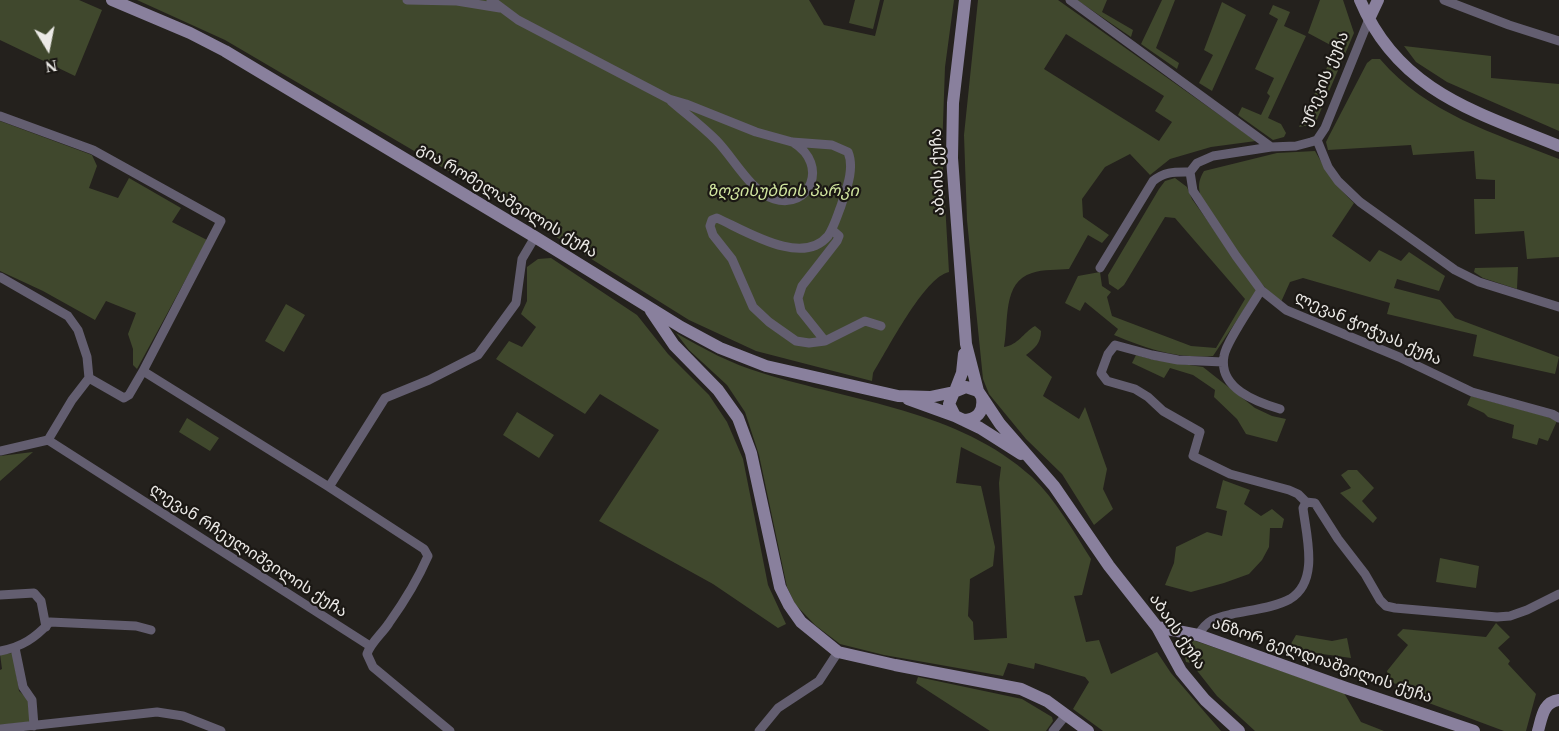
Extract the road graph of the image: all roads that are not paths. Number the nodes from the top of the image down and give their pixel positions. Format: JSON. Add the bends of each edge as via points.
{"nodes":[{"id":1,"x":112,"y":0,"type":"edge"},
{"id":2,"x":407,"y":0,"type":"edge"},
{"id":3,"x":491,"y":0,"type":"edge"},
{"id":4,"x":965,"y":0,"type":"edge"},
{"id":5,"x":1070,"y":0,"type":"edge"},
{"id":6,"x":1359,"y":0,"type":"edge"},
{"id":7,"x":1377,"y":0,"type":"edge"},
{"id":8,"x":1444,"y":0,"type":"edge"},
{"id":9,"x":502,"y":8,"type":"junction"},
{"id":10,"x":1369,"y":20,"type":"junction"},
{"id":11,"x":1559,"y":41,"type":"edge"},
{"id":12,"x":669,"y":99,"type":"junction"},
{"id":13,"x":0,"y":116,"type":"edge"},
{"id":14,"x":1317,"y":140,"type":"junction"},
{"id":15,"x":792,"y":142,"type":"junction"},
{"id":16,"x":1559,"y":146,"type":"edge"},
{"id":17,"x":1271,"y":147,"type":"junction"},
{"id":18,"x":1190,"y":172,"type":"junction"},
{"id":19,"x":832,"y":230,"type":"junction"},
{"id":20,"x":535,"y":237,"type":"junction"},
{"id":21,"x":1100,"y":268,"type":"dead end"},
{"id":22,"x":0,"y":277,"type":"edge"},
{"id":23,"x":1261,"y":290,"type":"junction"},
{"id":24,"x":649,"y":307,"type":"junction"},
{"id":25,"x":1559,"y":307,"type":"edge"},
{"id":26,"x":882,"y":326,"type":"dead end"},
{"id":27,"x":825,"y":341,"type":"junction"},
{"id":28,"x":966,"y":344,"type":"junction"},
{"id":29,"x":1223,"y":362,"type":"junction"},
{"id":30,"x":144,"y":371,"type":"junction"},
{"id":31,"x":89,"y":378,"type":"junction"},
{"id":32,"x":954,"y":391,"type":"junction"},
{"id":33,"x":980,"y":395,"type":"junction"},
{"id":34,"x":898,"y":396,"type":"junction"},
{"id":35,"x":1280,"y":409,"type":"dead end"},
{"id":36,"x":959,"y":418,"type":"junction"},
{"id":37,"x":1559,"y":418,"type":"edge"},
{"id":38,"x":48,"y":440,"type":"junction"},
{"id":39,"x":0,"y":451,"type":"edge"},
{"id":40,"x":1030,"y":459,"type":"junction"},
{"id":41,"x":329,"y":487,"type":"junction"},
{"id":42,"x":1306,"y":502,"type":"junction"},
{"id":43,"x":1559,"y":594,"type":"edge"},
{"id":44,"x":0,"y":595,"type":"edge"},
{"id":45,"x":46,"y":627,"type":"junction"},
{"id":46,"x":1157,"y":627,"type":"junction"},
{"id":47,"x":151,"y":630,"type":"dead end"},
{"id":48,"x":1198,"y":635,"type":"junction"},
{"id":49,"x":370,"y":646,"type":"junction"},
{"id":50,"x":15,"y":648,"type":"junction"},
{"id":51,"x":0,"y":651,"type":"edge"},
{"id":52,"x":838,"y":652,"type":"junction"},
{"id":53,"x":1559,"y":700,"type":"edge"},
{"id":54,"x":1066,"y":715,"type":"junction"},
{"id":55,"x":34,"y":726,"type":"junction"},
{"id":56,"x":46,"y":728,"type":"edge"},
{"id":57,"x":0,"y":729,"type":"edge"},
{"id":58,"x":221,"y":731,"type":"edge"},
{"id":59,"x":450,"y":731,"type":"edge"},
{"id":60,"x":759,"y":731,"type":"edge"},
{"id":61,"x":1053,"y":731,"type":"edge"},
{"id":62,"x":1088,"y":731,"type":"edge"},
{"id":63,"x":1239,"y":731,"type":"edge"},
{"id":64,"x":1474,"y":731,"type":"edge"},
{"id":65,"x":1538,"y":731,"type":"edge"}],
"edges":[{"from":1,"to":20,"type":"street","name":"გია რომელაშვილის ქუჩა","via":[[225,51]]},
{"from":2,"to":9,"type":"street","via":[[457,1]]},
{"from":3,"to":9,"type":"street"},
{"from":4,"to":28,"type":"street","name":"აბაის ქუჩა","via":[[953,103],[952,158]]},
{"from":5,"to":17,"type":"street"},
{"from":6,"to":10,"type":"street"},
{"from":7,"to":10,"type":"street","name":"ურეკის ქუჩა"},
{"from":8,"to":11,"type":"street"},
{"from":9,"to":12,"type":"street"},
{"from":10,"to":14,"type":"street","name":"ურეკის ქუჩა"},
{"from":10,"to":16,"type":"street","via":[[1399,61],[1423,82],[1460,105]]},
{"from":12,"to":15,"type":"street"},
{"from":12,"to":15,"type":"street","via":[[718,141],[758,190],[775,200],[799,197],[812,180],[809,156]]},
{"from":13,"to":30,"type":"street","via":[[93,150],[220,221]]},
{"from":14,"to":17,"type":"street","name":"ურეკის ქუჩა"},
{"from":14,"to":25,"type":"street","via":[[1328,167],[1360,202],[1455,270],[1479,282]]},
{"from":15,"to":19,"type":"street","via":[[832,145],[848,152],[849,178]]},
{"from":17,"to":18,"type":"street","name":"ურეკის ქუჩა","via":[[1213,156],[1197,163]]},
{"from":18,"to":21,"type":"street","via":[[1169,172],[1153,181]]},
{"from":18,"to":23,"type":"street","name":"ლევან ჭოჭუას ქუჩა","via":[[1192,191],[1198,201]]},
{"from":19,"to":27,"type":"street","via":[[839,236],[837,241],[802,286],[798,298],[801,311]]},
{"from":19,"to":27,"type":"street","via":[[822,241],[800,249],[776,244],[717,218],[710,226],[760,314],[796,341]]},
{"from":20,"to":24,"type":"street","name":"გია რომელაშვილის ქუჩა"},
{"from":20,"to":41,"type":"street","via":[[522,259],[516,303],[478,355],[385,398]]},
{"from":22,"to":31,"type":"street","via":[[68,316],[78,330]]},
{"from":23,"to":29,"type":"street","via":[[1228,345]]},
{"from":23,"to":37,"type":"street","name":"ლევან ჭოჭუას ქუჩა","via":[[1296,316],[1399,357],[1472,392]]},
{"from":24,"to":34,"type":"street","name":"გია რომელაშვილის ქუჩა","via":[[720,348],[766,366]]},
{"from":24,"to":52,"type":"street","via":[[675,345],[718,390],[738,418],[751,453],[780,587],[801,622]]},
{"from":26,"to":27,"type":"street","via":[[865,321]]},
{"from":28,"to":32,"type":"street","name":"აბაის ქუჩა","via":[[962,373]]},
{"from":28,"to":33,"type":"street","name":"აბაის ქუჩა"},
{"from":29,"to":35,"type":"street","via":[[1224,373],[1234,386],[1255,402]]},
{"from":29,"to":42,"type":"street","via":[[1161,357],[1115,345],[1101,373],[1107,381],[1134,389],[1200,432],[1193,456],[1230,474],[1289,490]]},
{"from":30,"to":31,"type":"street","via":[[124,398]]},
{"from":30,"to":41,"type":"street"},
{"from":31,"to":38,"type":"street"},
{"from":32,"to":33,"type":"street","via":[[966,387]]},
{"from":32,"to":34,"type":"street","name":"გია რომელაშვილის ქუჩა","via":[[930,397]]},
{"from":32,"to":36,"type":"street","via":[[949,404]]},
{"from":33,"to":36,"type":"street","via":[[983,404],[979,414]]},
{"from":33,"to":40,"type":"street","name":"აბაის ქუჩა"},
{"from":34,"to":36,"type":"street","name":"გია რომელაშვილის ქუჩა"},
{"from":36,"to":40,"type":"street","name":"აბაის ქუჩა"},
{"from":38,"to":39,"type":"street"},
{"from":38,"to":49,"type":"street","name":"ლევან რჩეულიშვილის ქუჩა"},
{"from":40,"to":46,"type":"street","name":"აბაის ქუჩა"},
{"from":41,"to":49,"type":"street","via":[[424,549],[428,556],[389,623]]},
{"from":42,"to":43,"type":"street","via":[[1315,503],[1386,606],[1504,616]]},
{"from":42,"to":48,"type":"street","via":[[1303,508],[1309,564],[1306,580],[1298,592],[1290,600],[1215,618]]},
{"from":44,"to":45,"type":"street","via":[[34,593],[41,601]]},
{"from":45,"to":47,"type":"street","via":[[50,622]]},
{"from":45,"to":50,"type":"street"},
{"from":46,"to":48,"type":"street","name":"ანზორ გელდიაშვილის ქუჩა"},
{"from":46,"to":63,"type":"street","name":"აბაის ქუჩა","via":[[1181,671]]},
{"from":48,"to":64,"type":"street","name":"ანზორ გელდიაშვილის ქუჩა"},
{"from":49,"to":59,"type":"street","via":[[367,654],[373,667]]},
{"from":50,"to":51,"type":"street"},
{"from":50,"to":55,"type":"street","via":[[23,687],[32,700]]},
{"from":52,"to":54,"type":"street","via":[[1021,689]]},
{"from":52,"to":60,"type":"street","via":[[819,681],[777,708]]},
{"from":53,"to":65,"type":"street","via":[[1546,706]]},
{"from":54,"to":61,"type":"street"},
{"from":54,"to":62,"type":"street"},
{"from":55,"to":56,"type":"street"},
{"from":55,"to":57,"type":"street"},
{"from":56,"to":58,"type":"street","via":[[157,712],[183,716]]}]}
